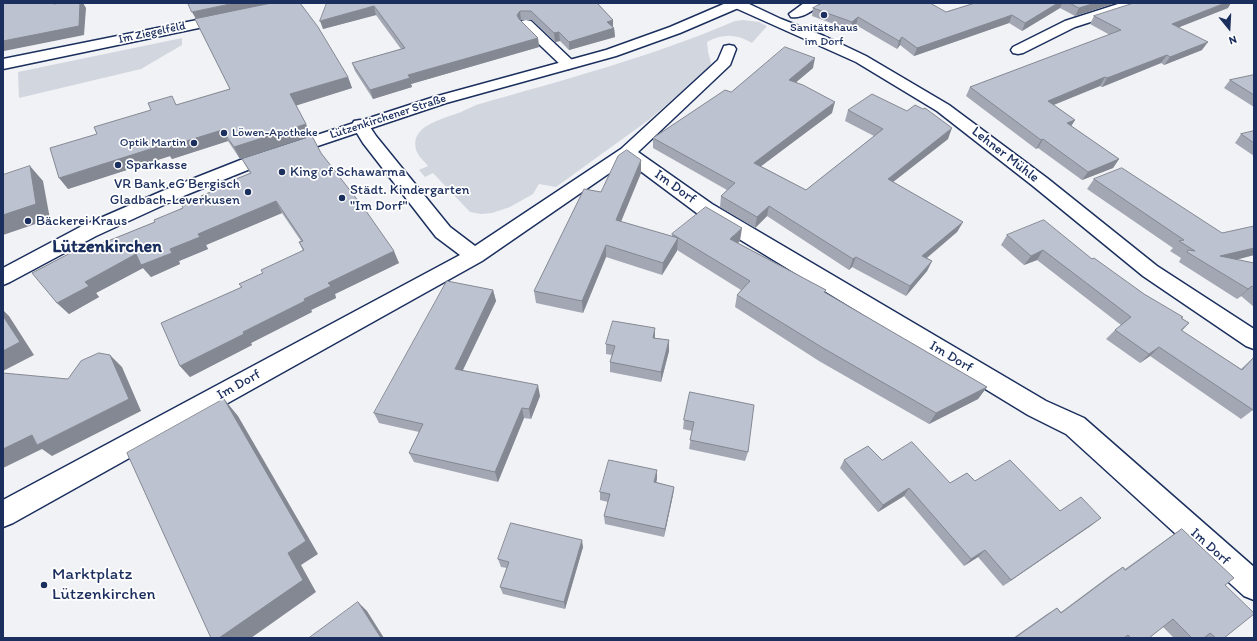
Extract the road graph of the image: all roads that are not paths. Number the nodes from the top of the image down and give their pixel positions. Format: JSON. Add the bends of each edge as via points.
{"nodes":[{"id":1,"x":737,"y":3,"type":"edge"},
{"id":2,"x":813,"y":3,"type":"edge"},
{"id":3,"x":1135,"y":3,"type":"edge"},
{"id":4,"x":796,"y":14,"type":"dead end"},
{"id":5,"x":238,"y":16,"type":"edge"},
{"id":6,"x":526,"y":24,"type":"edge"},
{"id":7,"x":729,"y":49,"type":"dead end"},
{"id":8,"x":1018,"y":50,"type":"dead end"},
{"id":9,"x":3,"y":64,"type":"edge"},
{"id":10,"x":568,"y":64,"type":"junction"},
{"id":11,"x":360,"y":125,"type":"junction"},
{"id":12,"x":627,"y":153,"type":"junction"},
{"id":13,"x":475,"y":256,"type":"junction"},
{"id":14,"x":3,"y":277,"type":"edge"},
{"id":15,"x":1254,"y":340,"type":"edge"},
{"id":16,"x":3,"y":514,"type":"edge"},
{"id":17,"x":1254,"y":586,"type":"edge"}],
"edges":[{"from":1,"to":10,"type":"street","name":"Lützenkirchener Straße","via":[[675,30]]},
{"from":1,"to":15,"type":"street","name":"Lehner Mühle","via":[[861,59],[943,108],[1150,271]]},
{"from":2,"to":4,"type":"street"},
{"from":3,"to":8,"type":"street","via":[[1070,24]]},
{"from":5,"to":9,"type":"street","name":"Im Ziegelfeld"},
{"from":6,"to":10,"type":"street"},
{"from":7,"to":12,"type":"street","name":"Im Dorf","via":[[725,62]]},
{"from":10,"to":11,"type":"street","name":"Lützenkirchener Straße"},
{"from":11,"to":13,"type":"street","via":[[443,232]]},
{"from":11,"to":14,"type":"street","name":"Lützenkirchener Straße","via":[[249,163],[174,193],[89,231]]},
{"from":12,"to":13,"type":"street","name":"Im Dorf"},
{"from":12,"to":17,"type":"street","name":"Im Dorf","via":[[704,209],[1037,408],[1076,426]]},
{"from":13,"to":16,"type":"street","name":"Im Dorf"}]}
